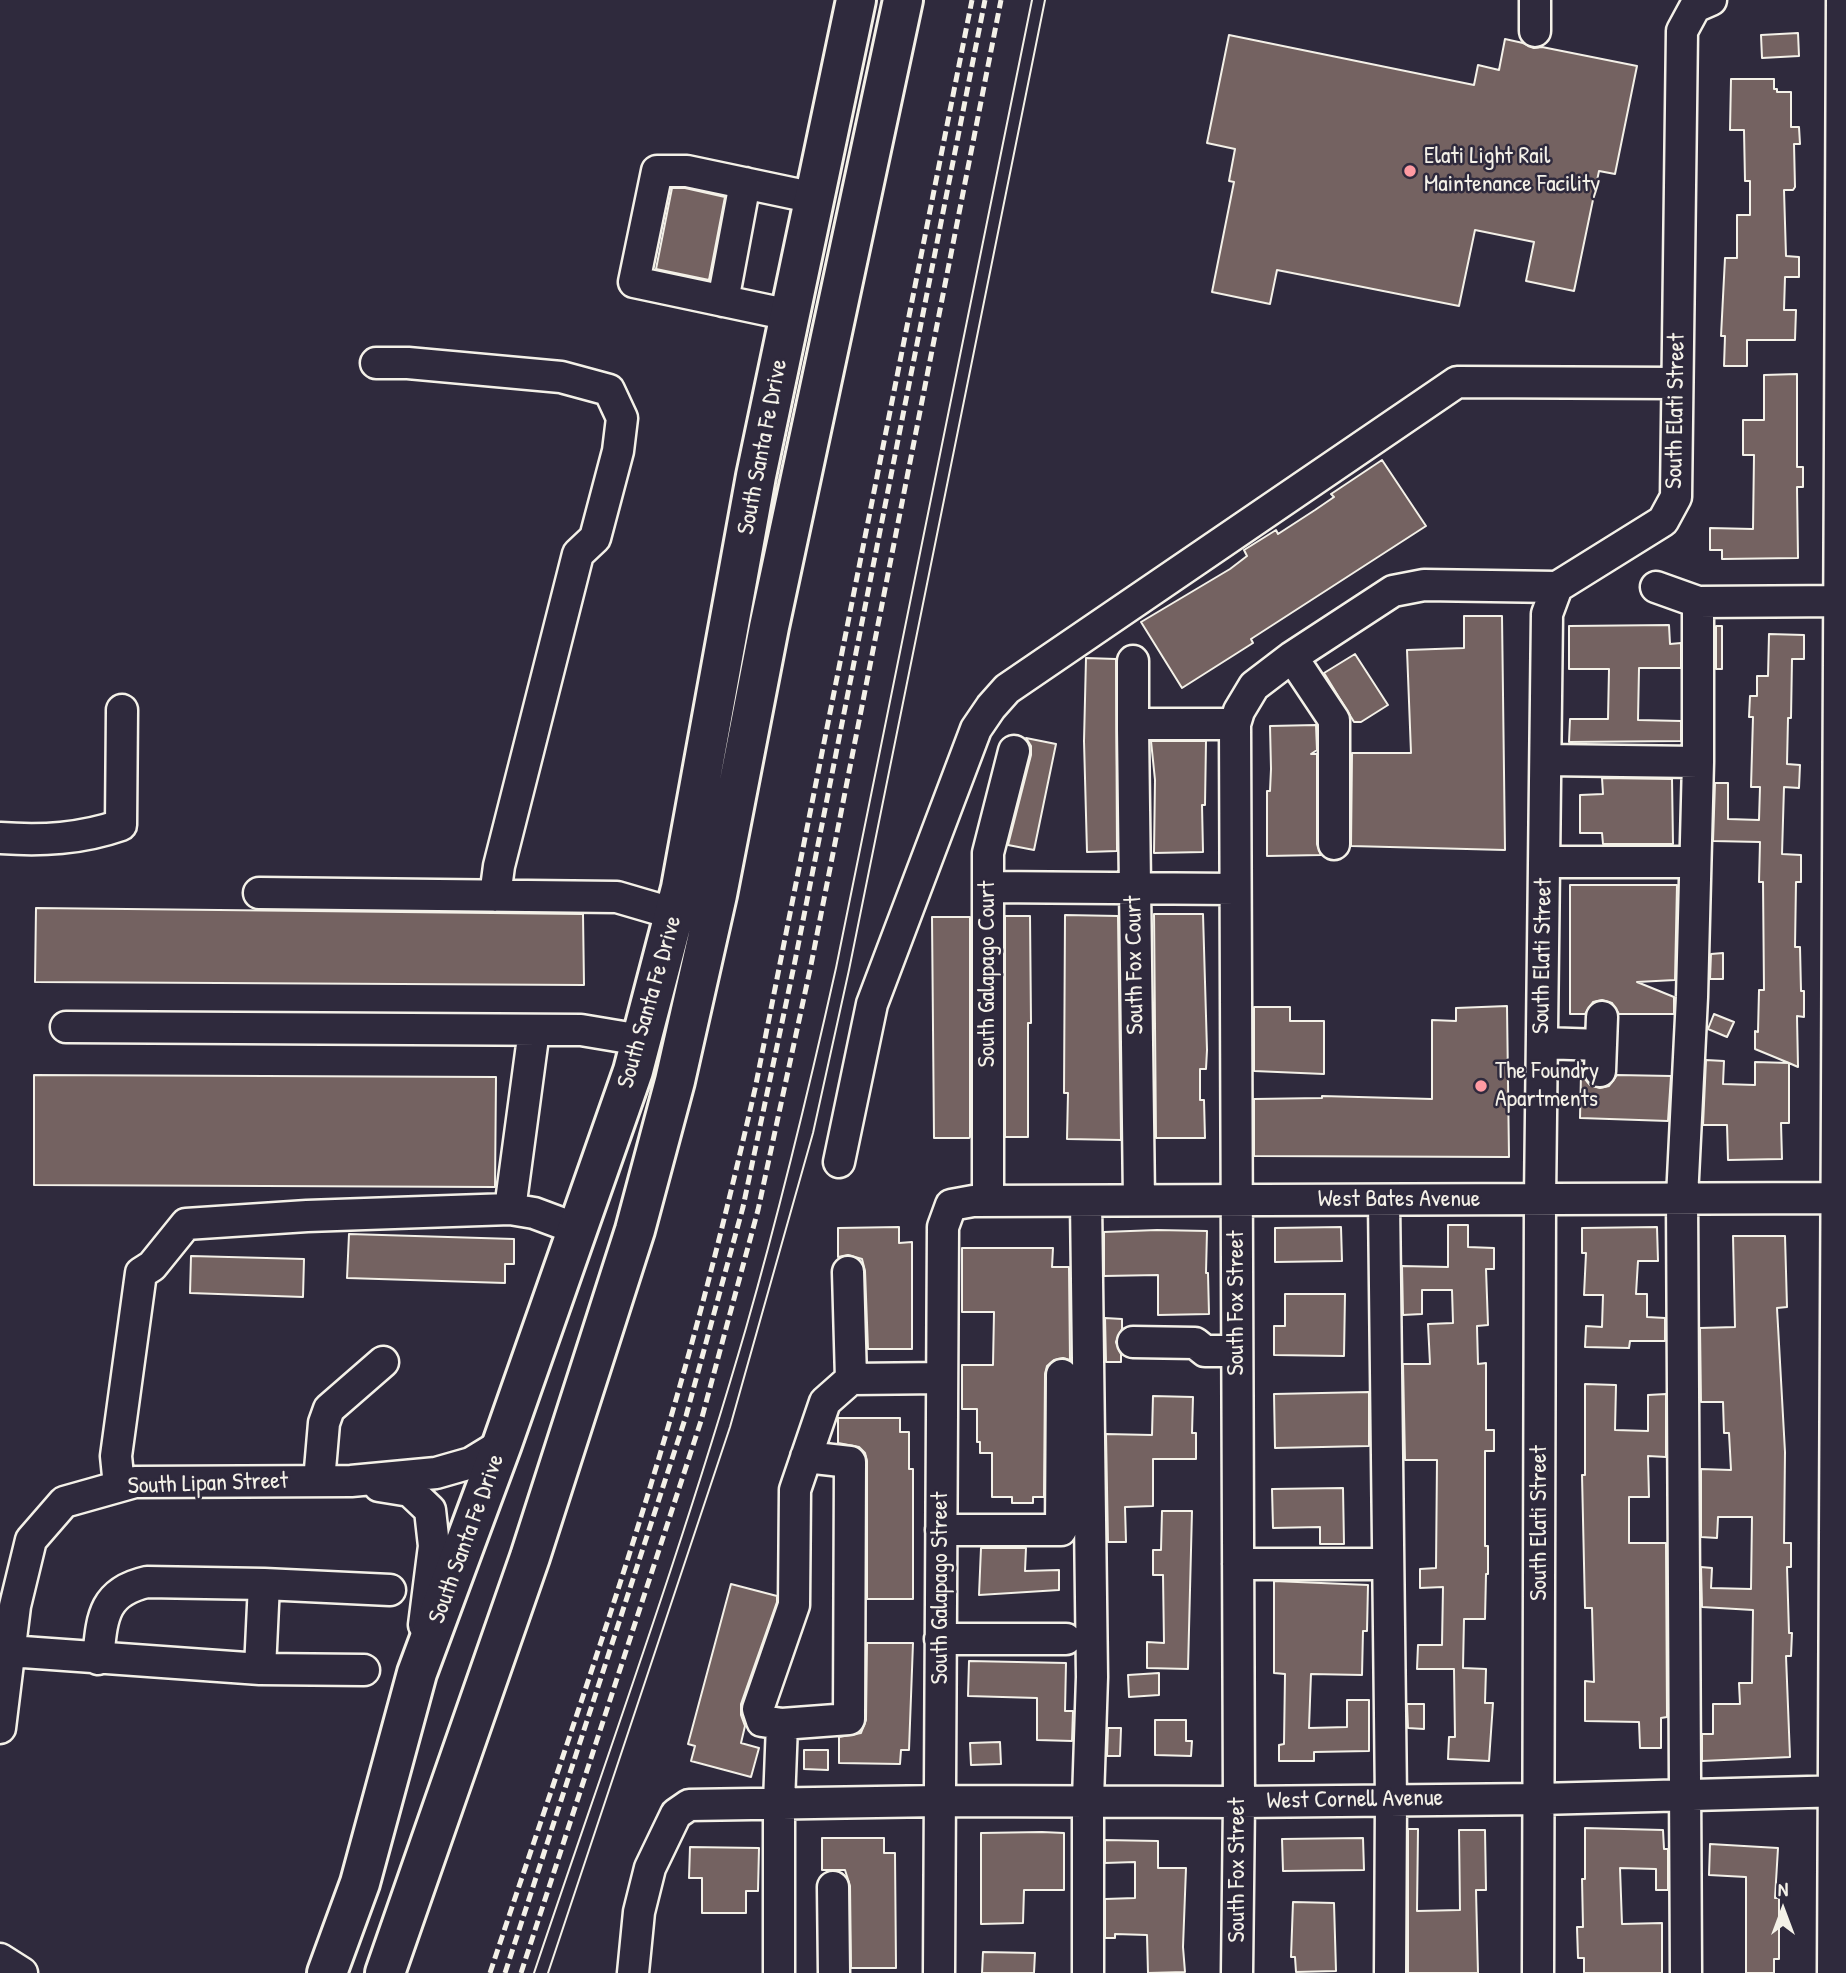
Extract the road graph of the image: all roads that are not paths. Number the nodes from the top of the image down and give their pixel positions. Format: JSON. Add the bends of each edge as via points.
{"nodes":[{"id":1,"x":856,"y":0,"type":"edge"},
{"id":2,"x":903,"y":0,"type":"edge"},
{"id":3,"x":1535,"y":0,"type":"edge"},
{"id":4,"x":1843,"y":0,"type":"edge"},
{"id":5,"x":1703,"y":3,"type":"edge"},
{"id":6,"x":1535,"y":31,"type":"dead end"},
{"id":7,"x":745,"y":183,"type":"junction"},
{"id":8,"x":815,"y":198,"type":"junction"},
{"id":9,"x":723,"y":301,"type":"junction"},
{"id":10,"x":790,"y":315,"type":"junction"},
{"id":11,"x":376,"y":363,"type":"dead end"},
{"id":12,"x":1677,"y":383,"type":"junction"},
{"id":13,"x":1557,"y":587,"type":"junction"},
{"id":14,"x":1656,"y":587,"type":"dead end"},
{"id":15,"x":1842,"y":601,"type":"edge"},
{"id":16,"x":1698,"y":602,"type":"junction"},
{"id":17,"x":1292,"y":657,"type":"junction"},
{"id":18,"x":1133,"y":661,"type":"dead end"},
{"id":19,"x":122,"y":710,"type":"dead end"},
{"id":20,"x":1235,"y":724,"type":"junction"},
{"id":21,"x":1133,"y":729,"type":"junction"},
{"id":22,"x":1014,"y":751,"type":"dead end"},
{"id":23,"x":1546,"y":760,"type":"junction"},
{"id":24,"x":1698,"y":762,"type":"junction"},
{"id":25,"x":0,"y":838,"type":"edge"},
{"id":26,"x":1334,"y":844,"type":"dead end"},
{"id":27,"x":1545,"y":862,"type":"junction"},
{"id":28,"x":1695,"y":862,"type":"junction"},
{"id":29,"x":988,"y":887,"type":"junction"},
{"id":30,"x":1133,"y":888,"type":"junction"},
{"id":31,"x":1235,"y":889,"type":"junction"},
{"id":32,"x":259,"y":893,"type":"dead end"},
{"id":33,"x":495,"y":896,"type":"junction"},
{"id":34,"x":675,"y":914,"type":"junction"},
{"id":35,"x":66,"y":1027,"type":"dead end"},
{"id":36,"x":534,"y":1030,"type":"junction"},
{"id":37,"x":641,"y":1040,"type":"junction"},
{"id":38,"x":1542,"y":1043,"type":"junction"},
{"id":39,"x":1601,"y":1044,"type":"dead end"},
{"id":40,"x":839,"y":1162,"type":"dead end"},
{"id":41,"x":1682,"y":1198,"type":"junction"},
{"id":42,"x":1841,"y":1198,"type":"edge"},
{"id":43,"x":1541,"y":1199,"type":"junction"},
{"id":44,"x":1139,"y":1200,"type":"junction"},
{"id":45,"x":1237,"y":1200,"type":"junction"},
{"id":46,"x":1384,"y":1200,"type":"junction"},
{"id":47,"x":988,"y":1201,"type":"junction"},
{"id":48,"x":1086,"y":1201,"type":"junction"},
{"id":49,"x":951,"y":1205,"type":"joint"},
{"id":50,"x":510,"y":1209,"type":"junction"},
{"id":51,"x":577,"y":1229,"type":"junction"},
{"id":52,"x":848,"y":1272,"type":"dead end"},
{"id":53,"x":1133,"y":1342,"type":"dead end"},
{"id":54,"x":1237,"y":1352,"type":"junction"},
{"id":55,"x":383,"y":1362,"type":"dead end"},
{"id":56,"x":1062,"y":1375,"type":"dead end"},
{"id":57,"x":942,"y":1378,"type":"junction"},
{"id":58,"x":850,"y":1379,"type":"junction"},
{"id":59,"x":502,"y":1444,"type":"junction"},
{"id":60,"x":806,"y":1457,"type":"junction"},
{"id":61,"x":319,"y":1481,"type":"junction"},
{"id":62,"x":351,"y":1481,"type":"junction"},
{"id":63,"x":119,"y":1486,"type":"junction"},
{"id":64,"x":941,"y":1530,"type":"junction"},
{"id":65,"x":1238,"y":1564,"type":"junction"},
{"id":66,"x":1388,"y":1564,"type":"junction"},
{"id":67,"x":264,"y":1584,"type":"junction"},
{"id":68,"x":390,"y":1590,"type":"dead end"},
{"id":69,"x":940,"y":1639,"type":"junction"},
{"id":70,"x":1066,"y":1639,"type":"dead end"},
{"id":71,"x":9,"y":1651,"type":"junction"},
{"id":72,"x":97,"y":1658,"type":"junction"},
{"id":73,"x":260,"y":1668,"type":"junction"},
{"id":74,"x":364,"y":1670,"type":"dead end"},
{"id":75,"x":418,"y":1673,"type":"junction"},
{"id":76,"x":782,"y":1724,"type":"junction"},
{"id":77,"x":0,"y":1728,"type":"edge"},
{"id":78,"x":1840,"y":1791,"type":"edge"},
{"id":79,"x":1686,"y":1796,"type":"junction"},
{"id":80,"x":1391,"y":1799,"type":"junction"},
{"id":81,"x":1539,"y":1799,"type":"junction"},
{"id":82,"x":1088,"y":1800,"type":"junction"},
{"id":83,"x":939,"y":1801,"type":"junction"},
{"id":84,"x":1239,"y":1802,"type":"junction"},
{"id":85,"x":779,"y":1803,"type":"junction"},
{"id":86,"x":833,"y":1887,"type":"dead end"},
{"id":87,"x":0,"y":1959,"type":"edge"},
{"id":88,"x":22,"y":1973,"type":"edge"},
{"id":89,"x":327,"y":1973,"type":"edge"},
{"id":90,"x":385,"y":1973,"type":"edge"},
{"id":91,"x":633,"y":1973,"type":"edge"},
{"id":92,"x":779,"y":1973,"type":"edge"},
{"id":93,"x":834,"y":1973,"type":"edge"},
{"id":94,"x":939,"y":1973,"type":"edge"},
{"id":95,"x":1088,"y":1973,"type":"edge"},
{"id":96,"x":1237,"y":1973,"type":"edge"},
{"id":97,"x":1390,"y":1973,"type":"edge"},
{"id":98,"x":1538,"y":1973,"type":"edge"},
{"id":99,"x":1686,"y":1973,"type":"edge"},
{"id":100,"x":1833,"y":1973,"type":"edge"}],
"edges":[{"from":1,"to":8,"type":"highway","name":"South Santa Fe Drive"},
{"from":2,"to":90,"type":"highway","name":"South Santa Fe Drive","via":[[769,627],[717,895],[668,1106],[635,1230],[534,1544]]},
{"from":3,"to":6,"type":"street"},
{"from":4,"to":15,"type":"street"},
{"from":5,"to":12,"type":"street","name":"South Elati Street","via":[[1682,31]]},
{"from":7,"to":8,"type":"street"},
{"from":7,"to":9,"type":"street"},
{"from":7,"to":9,"type":"street","via":[[687,171],[657,171],[634,282]]},
{"from":8,"to":10,"type":"highway","name":"South Santa Fe Drive"},
{"from":9,"to":10,"type":"street"},
{"from":10,"to":34,"type":"highway","name":"South Santa Fe Drive"},
{"from":11,"to":33,"type":"street","via":[[561,377],[609,390],[622,418],[595,537],[578,554]]},
{"from":12,"to":13,"type":"street","name":"South Elati Street","via":[[1676,497],[1663,521]]},
{"from":12,"to":40,"type":"street","via":[[1457,382],[1007,689],[976,729],[872,1004]]},
{"from":13,"to":17,"type":"street","name":"South Fox Street","via":[[1424,585],[1393,591]]},
{"from":13,"to":23,"type":"street","name":"South Elati Street","via":[[1547,614]]},
{"from":14,"to":16,"type":"street"},
{"from":15,"to":16,"type":"street"},
{"from":15,"to":42,"type":"street"},
{"from":16,"to":24,"type":"street"},
{"from":17,"to":20,"type":"street","name":"South Fox Street","via":[[1254,686]]},
{"from":17,"to":26,"type":"street","via":[[1334,720]]},
{"from":18,"to":21,"type":"street","name":"South Fox Court"},
{"from":19,"to":25,"type":"street","via":[[121,825],[44,841]]},
{"from":20,"to":21,"type":"street","via":[[1144,724]]},
{"from":20,"to":31,"type":"street","name":"South Fox Street"},
{"from":21,"to":30,"type":"street","name":"South Fox Court"},
{"from":22,"to":29,"type":"street","name":"South Galapago Court","via":[[988,853]]},
{"from":23,"to":24,"type":"street"},
{"from":23,"to":27,"type":"street","name":"South Elati Street"},
{"from":24,"to":28,"type":"street"},
{"from":27,"to":28,"type":"street"},
{"from":27,"to":38,"type":"street","name":"South Elati Street"},
{"from":28,"to":41,"type":"street"},
{"from":29,"to":30,"type":"street"},
{"from":29,"to":47,"type":"street","name":"South Galapago Court"},
{"from":30,"to":31,"type":"street"},
{"from":30,"to":44,"type":"street","name":"South Fox Court"},
{"from":31,"to":45,"type":"street","name":"South Fox Street"},
{"from":32,"to":33,"type":"street"},
{"from":33,"to":34,"type":"street","via":[[617,897]]},
{"from":34,"to":37,"type":"highway","name":"South Santa Fe Drive"},
{"from":35,"to":36,"type":"street"},
{"from":36,"to":37,"type":"street","via":[[581,1030]]},
{"from":36,"to":50,"type":"street"},
{"from":37,"to":51,"type":"highway","name":"South Santa Fe Drive"},
{"from":38,"to":39,"type":"street"},
{"from":38,"to":43,"type":"street","name":"South Elati Street"},
{"from":41,"to":42,"type":"street","name":"West Bates Avenue"},
{"from":41,"to":43,"type":"street","name":"West Bates Avenue"},
{"from":41,"to":79,"type":"street"},
{"from":42,"to":78,"type":"street"},
{"from":43,"to":46,"type":"street","name":"West Bates Avenue"},
{"from":43,"to":81,"type":"street","name":"South Elati Street"},
{"from":44,"to":45,"type":"street","name":"West Bates Avenue"},
{"from":44,"to":48,"type":"street","name":"West Bates Avenue"},
{"from":45,"to":46,"type":"street","name":"West Bates Avenue"},
{"from":45,"to":54,"type":"street","name":"South Fox Street"},
{"from":46,"to":66,"type":"street"},
{"from":47,"to":48,"type":"street","name":"West Bates Avenue"},
{"from":47,"to":49,"type":"street","name":"West Bates Avenue"},
{"from":48,"to":82,"type":"street","via":[[1092,1677]]},
{"from":49,"to":57,"type":"street","name":"South Galapago Street","via":[[943,1227]]},
{"from":50,"to":51,"type":"street"},
{"from":50,"to":63,"type":"street","via":[[186,1224],[141,1273],[116,1456]]},
{"from":51,"to":59,"type":"highway","name":"South Santa Fe Drive"},
{"from":52,"to":58,"type":"street"},
{"from":53,"to":54,"type":"street","via":[[1195,1343],[1205,1351]]},
{"from":54,"to":65,"type":"street","name":"South Fox Street"},
{"from":55,"to":61,"type":"street","via":[[330,1409],[324,1423]]},
{"from":56,"to":64,"type":"street","via":[[1061,1530]]},
{"from":57,"to":58,"type":"street"},
{"from":57,"to":64,"type":"street","name":"South Galapago Street"},
{"from":58,"to":60,"type":"street","via":[[825,1402]]},
{"from":59,"to":62,"type":"street","name":"South Lipan Street","via":[[471,1463],[436,1473]]},
{"from":59,"to":75,"type":"highway","name":"South Santa Fe Drive"},
{"from":60,"to":76,"type":"street","via":[[795,1490],[794,1605],[758,1709],[762,1721]]},
{"from":60,"to":76,"type":"street","via":[[850,1462],[849,1719]]},
{"from":61,"to":62,"type":"street","name":"South Lipan Street"},
{"from":61,"to":63,"type":"street","name":"South Lipan Street","via":[[135,1482]]},
{"from":62,"to":75,"type":"street","name":"South Lipan Street","via":[[410,1491],[430,1510],[434,1546]]},
{"from":63,"to":71,"type":"street","name":"South Lipan Street","via":[[64,1502],[31,1540]]},
{"from":64,"to":69,"type":"street","name":"South Galapago Street"},
{"from":65,"to":66,"type":"street"},
{"from":65,"to":84,"type":"street","name":"South Fox Street"},
{"from":66,"to":80,"type":"street"},
{"from":67,"to":68,"type":"street"},
{"from":67,"to":72,"type":"street","via":[[133,1585],[111,1600],[104,1612]]},
{"from":67,"to":73,"type":"street"},
{"from":69,"to":70,"type":"street"},
{"from":69,"to":83,"type":"street","name":"South Galapago Street"},
{"from":71,"to":72,"type":"street"},
{"from":71,"to":77,"type":"street","name":"South Lipan Street"},
{"from":72,"to":73,"type":"street"},
{"from":73,"to":74,"type":"street"},
{"from":75,"to":89,"type":"highway","name":"South Santa Fe Drive","via":[[359,1883]]},
{"from":76,"to":85,"type":"street"},
{"from":78,"to":79,"type":"street","name":"West Cornell Avenue"},
{"from":78,"to":100,"type":"street"},
{"from":79,"to":81,"type":"street","name":"West Cornell Avenue"},
{"from":79,"to":99,"type":"street"},
{"from":80,"to":81,"type":"street","name":"West Cornell Avenue"},
{"from":80,"to":84,"type":"street","name":"West Cornell Avenue"},
{"from":80,"to":97,"type":"street"},
{"from":81,"to":98,"type":"street","name":"South Elati Street"},
{"from":82,"to":83,"type":"street","name":"West Cornell Avenue"},
{"from":82,"to":84,"type":"street","name":"West Cornell Avenue"},
{"from":82,"to":95,"type":"street"},
{"from":83,"to":85,"type":"street","name":"West Cornell Avenue"},
{"from":83,"to":94,"type":"street","name":"South Galapago Street"},
{"from":84,"to":96,"type":"street","name":"South Fox Street"},
{"from":85,"to":91,"type":"street","name":"West Cornell Avenue","via":[[689,1805],[676,1814],[650,1868],[639,1912]]},
{"from":85,"to":92,"type":"street"},
{"from":86,"to":93,"type":"street"},
{"from":87,"to":88,"type":"street"}]}
